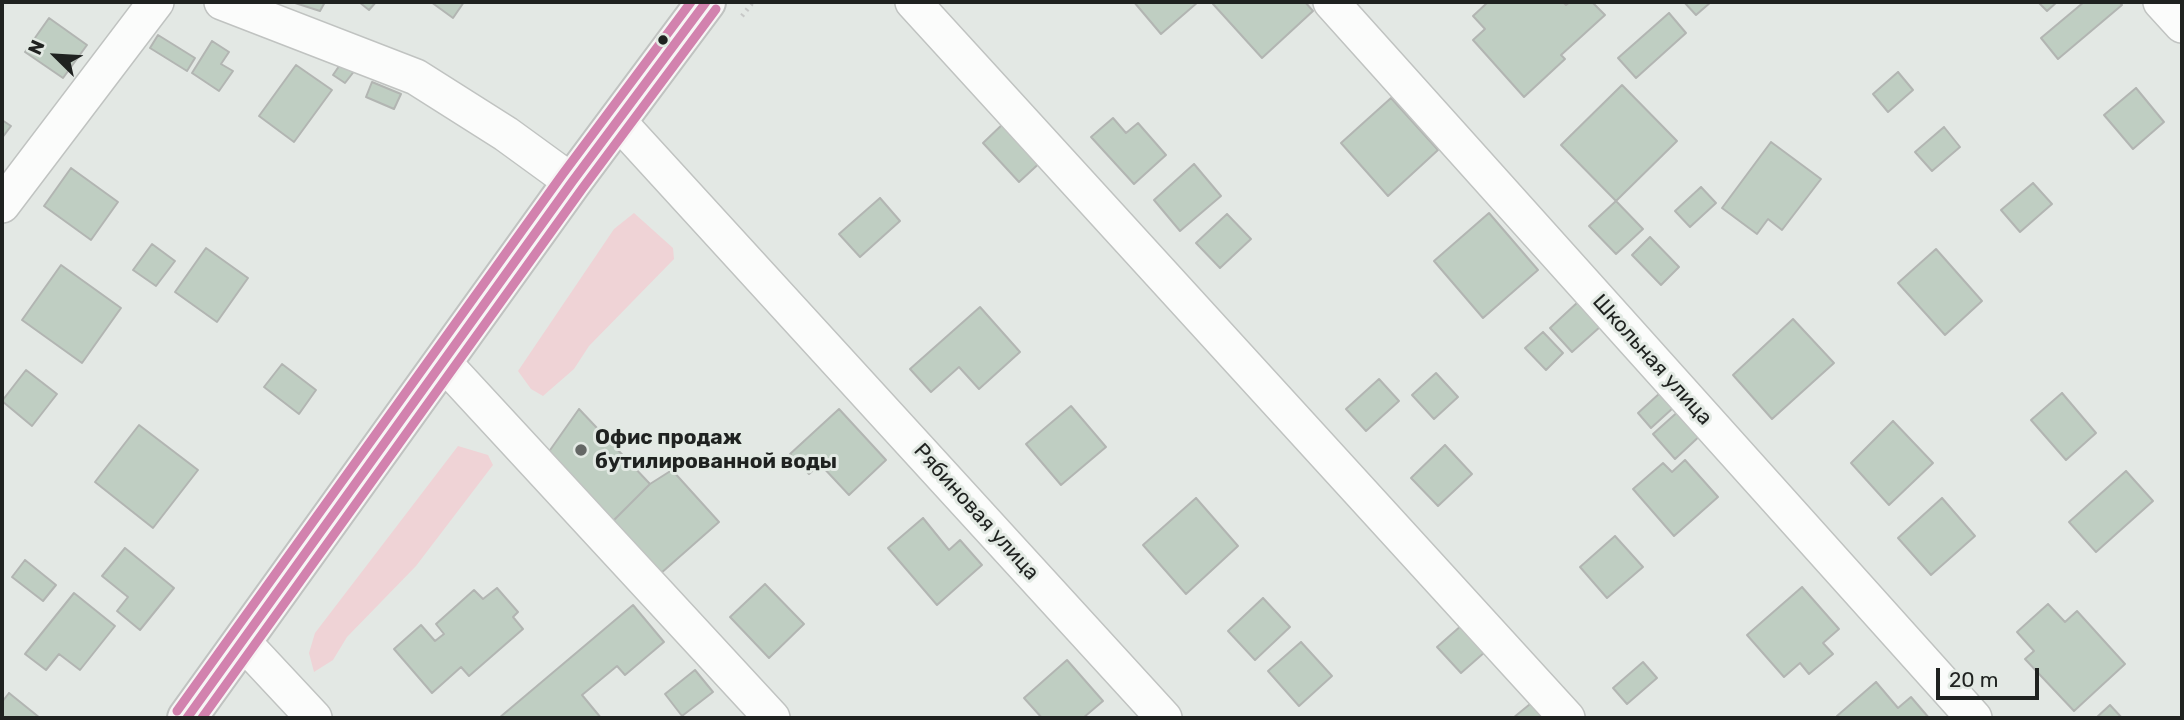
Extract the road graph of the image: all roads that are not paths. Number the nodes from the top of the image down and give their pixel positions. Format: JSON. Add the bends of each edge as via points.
{"nodes":[{"id":1,"x":156,"y":2,"type":"edge"},
{"id":2,"x":222,"y":2,"type":"edge"},
{"id":3,"x":706,"y":2,"type":"edge"},
{"id":4,"x":914,"y":2,"type":"edge"},
{"id":5,"x":1331,"y":2,"type":"edge"},
{"id":6,"x":2161,"y":2,"type":"edge"},
{"id":7,"x":2182,"y":25,"type":"edge"},
{"id":8,"x":617,"y":120,"type":"junction"},
{"id":9,"x":572,"y":182,"type":"junction"},
{"id":10,"x":2,"y":205,"type":"edge"},
{"id":11,"x":443,"y":362,"type":"junction"},
{"id":12,"x":243,"y":642,"type":"junction"},
{"id":13,"x":187,"y":718,"type":"edge"},
{"id":14,"x":314,"y":718,"type":"edge"},
{"id":15,"x":772,"y":718,"type":"edge"},
{"id":16,"x":1164,"y":718,"type":"edge"},
{"id":17,"x":1567,"y":718,"type":"edge"},
{"id":18,"x":1973,"y":718,"type":"edge"}],
"edges":[{"from":1,"to":10,"type":"street"},
{"from":2,"to":9,"type":"street","via":[[416,77]]},
{"from":3,"to":8,"type":"street"},
{"from":4,"to":17,"type":"street"},
{"from":5,"to":18,"type":"street","name":"Школьная улица"},
{"from":6,"to":7,"type":"street"},
{"from":8,"to":9,"type":"street"},
{"from":8,"to":16,"type":"street","name":"Рябиновая улица"},
{"from":9,"to":11,"type":"street"},
{"from":11,"to":12,"type":"street"},
{"from":11,"to":15,"type":"street"},
{"from":12,"to":13,"type":"street"},
{"from":12,"to":14,"type":"street"}]}
